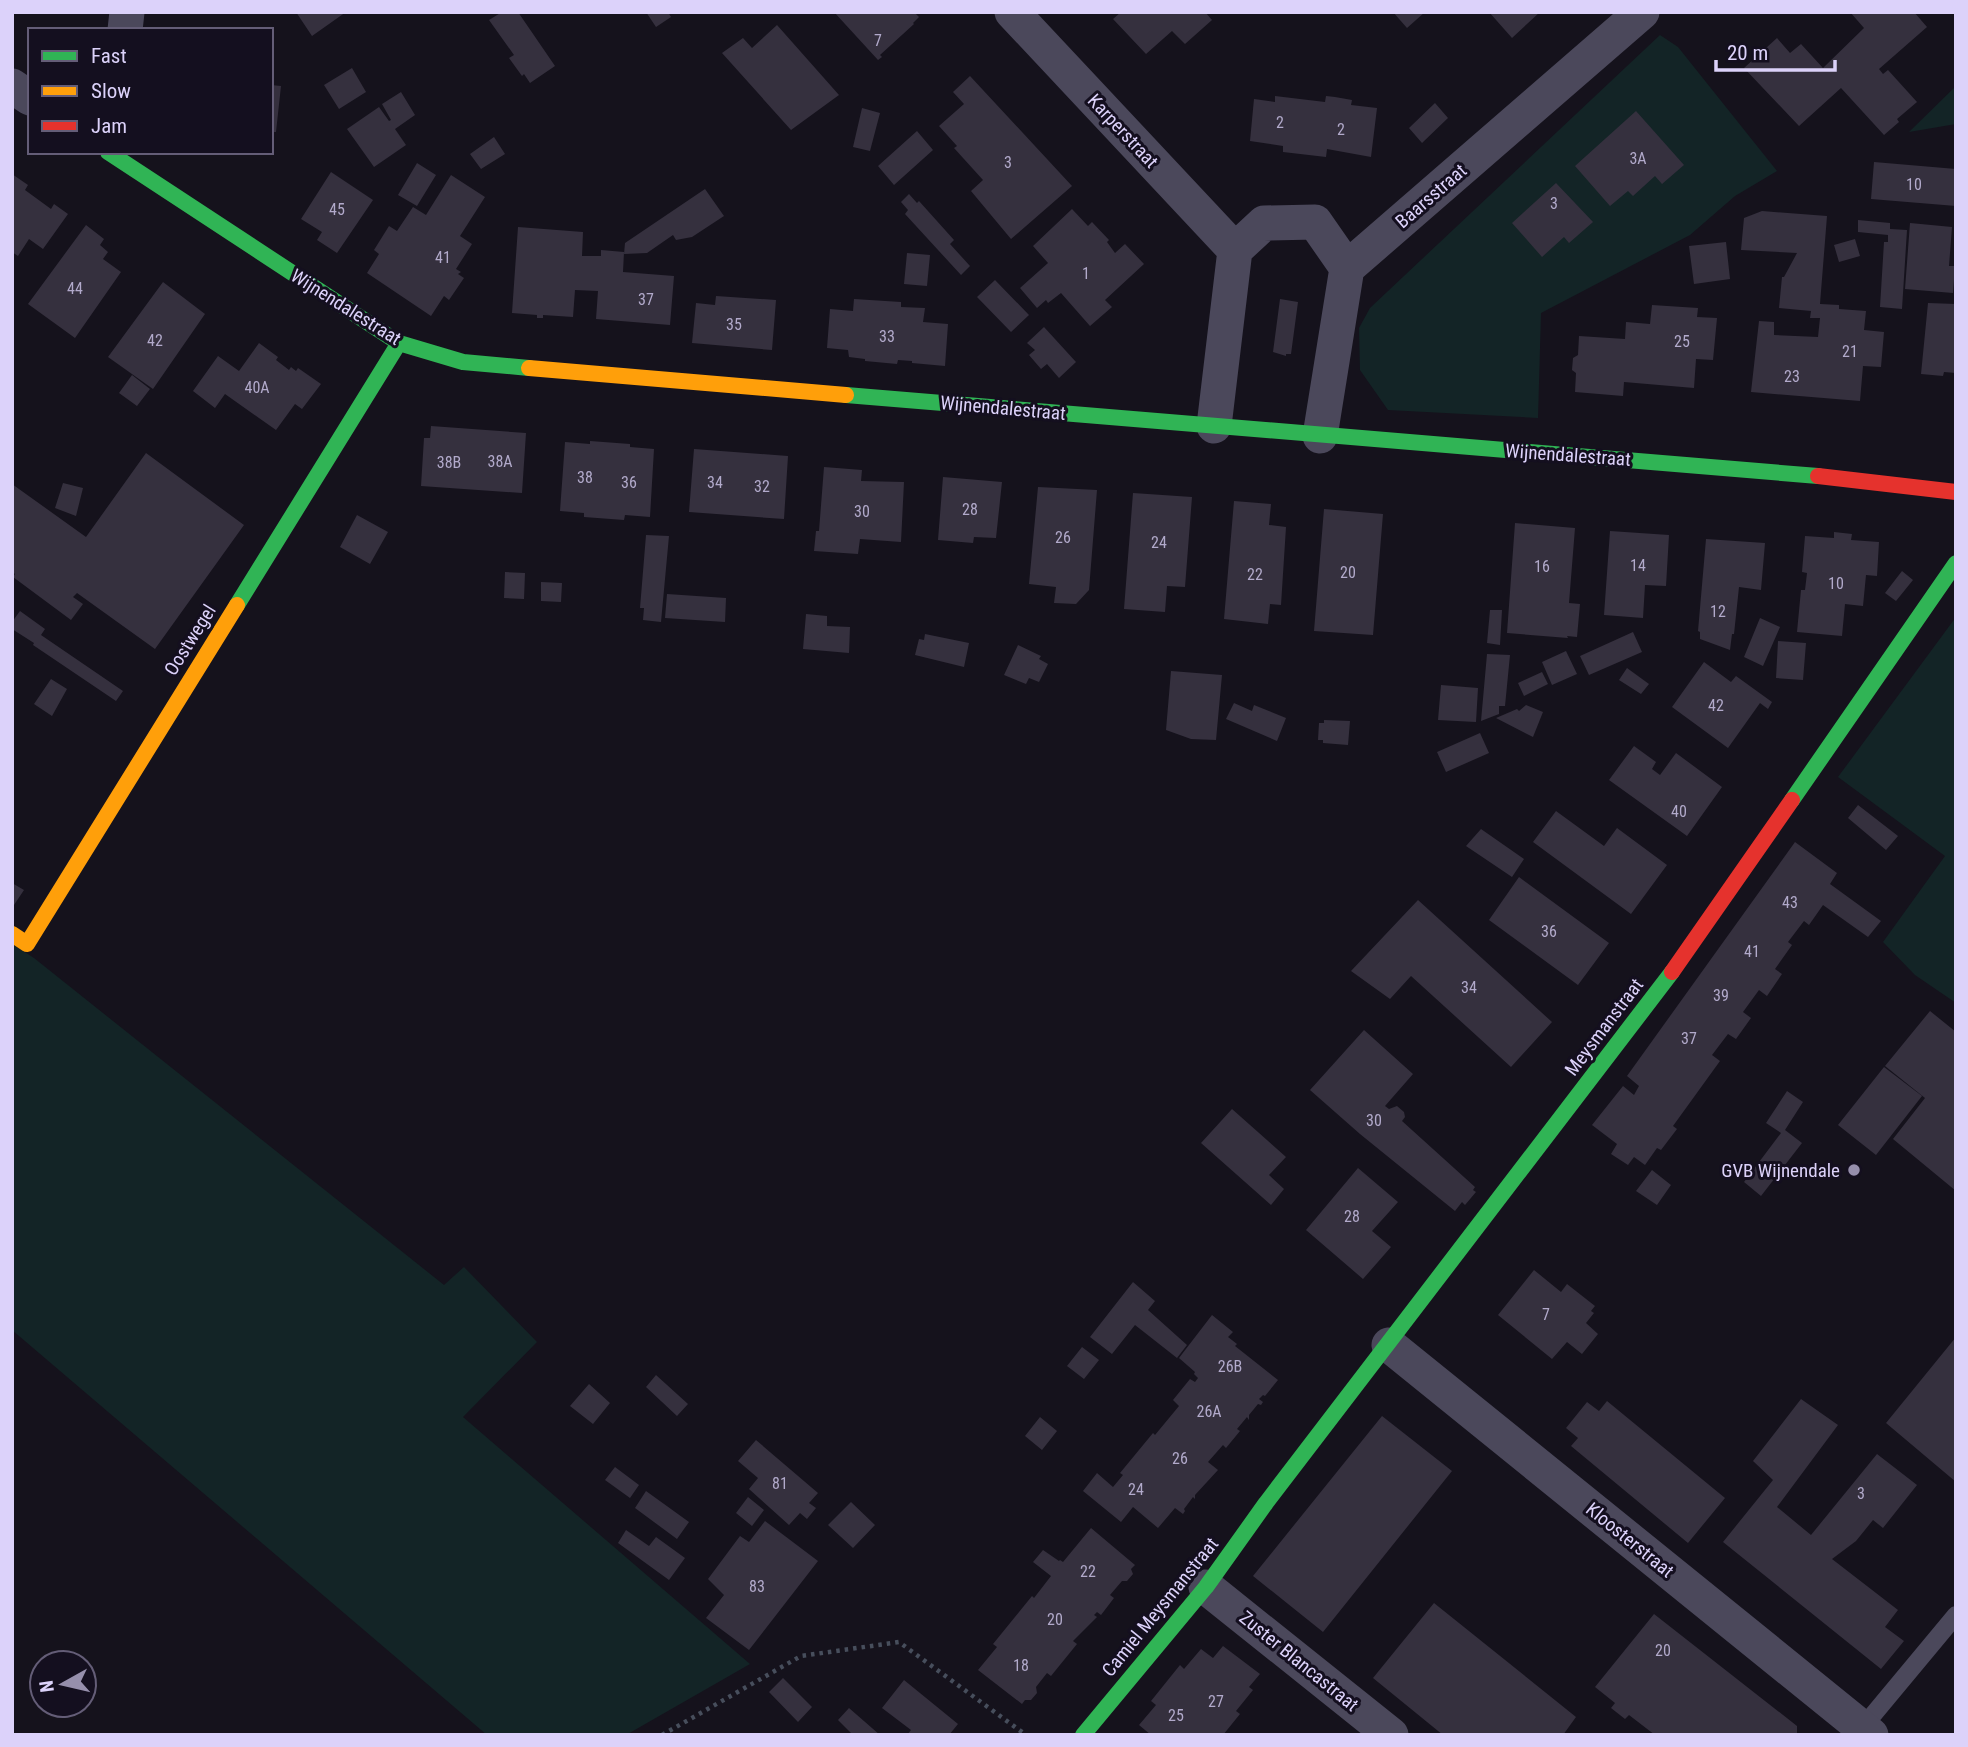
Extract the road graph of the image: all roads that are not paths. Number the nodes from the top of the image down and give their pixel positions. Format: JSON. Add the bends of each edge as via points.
{"nodes":[{"id":1,"x":1012,"y":12,"type":"edge"},
{"id":2,"x":1642,"y":12,"type":"edge"},
{"id":3,"x":12,"y":86,"type":"edge"},
{"id":4,"x":28,"y":98,"type":"edge"},
{"id":5,"x":111,"y":154,"type":"edge"},
{"id":6,"x":1235,"y":250,"type":"junction"},
{"id":7,"x":1347,"y":268,"type":"junction"},
{"id":8,"x":399,"y":343,"type":"junction"},
{"id":9,"x":1214,"y":426,"type":"junction"},
{"id":10,"x":1320,"y":436,"type":"junction"},
{"id":11,"x":1956,"y":492,"type":"edge"},
{"id":12,"x":1956,"y":563,"type":"edge"},
{"id":13,"x":12,"y":934,"type":"edge"},
{"id":14,"x":1388,"y":1345,"type":"junction"},
{"id":15,"x":1266,"y":1503,"type":"joint"},
{"id":16,"x":1206,"y":1587,"type":"junction"},
{"id":17,"x":1956,"y":1615,"type":"edge"},
{"id":18,"x":1853,"y":1728,"type":"edge"},
{"id":19,"x":1083,"y":1735,"type":"edge"},
{"id":20,"x":1391,"y":1735,"type":"edge"}],
"edges":[{"from":1,"to":6,"type":"street","name":"Karperstraat"},
{"from":2,"to":7,"type":"street","name":"Baarsstraat"},
{"from":3,"to":4,"type":"street"},
{"from":5,"to":8,"type":"street","name":"Wijnendalestraat"},
{"from":6,"to":7,"type":"street","via":[[1264,223],[1315,222]]},
{"from":6,"to":9,"type":"street"},
{"from":7,"to":10,"type":"street"},
{"from":8,"to":9,"type":"street","name":"Wijnendalestraat","via":[[463,362]]},
{"from":8,"to":13,"type":"street","name":"Oostwegel","via":[[27,944]]},
{"from":9,"to":10,"type":"street","name":"Wijnendalestraat"},
{"from":10,"to":11,"type":"street","name":"Wijnendalestraat","via":[[1762,470]]},
{"from":12,"to":14,"type":"street","name":"Meysmanstraat","via":[[1666,981]]},
{"from":14,"to":15,"type":"street","name":"Meysmanstraat"},
{"from":14,"to":18,"type":"street","name":"Kloosterstraat"},
{"from":15,"to":16,"type":"street","name":"Camiel Meysmanstraat"},
{"from":16,"to":19,"type":"street","name":"Camiel Meysmanstraat"},
{"from":16,"to":20,"type":"street","name":"Zuster Blancastraat"},
{"from":17,"to":18,"type":"lane"}]}
